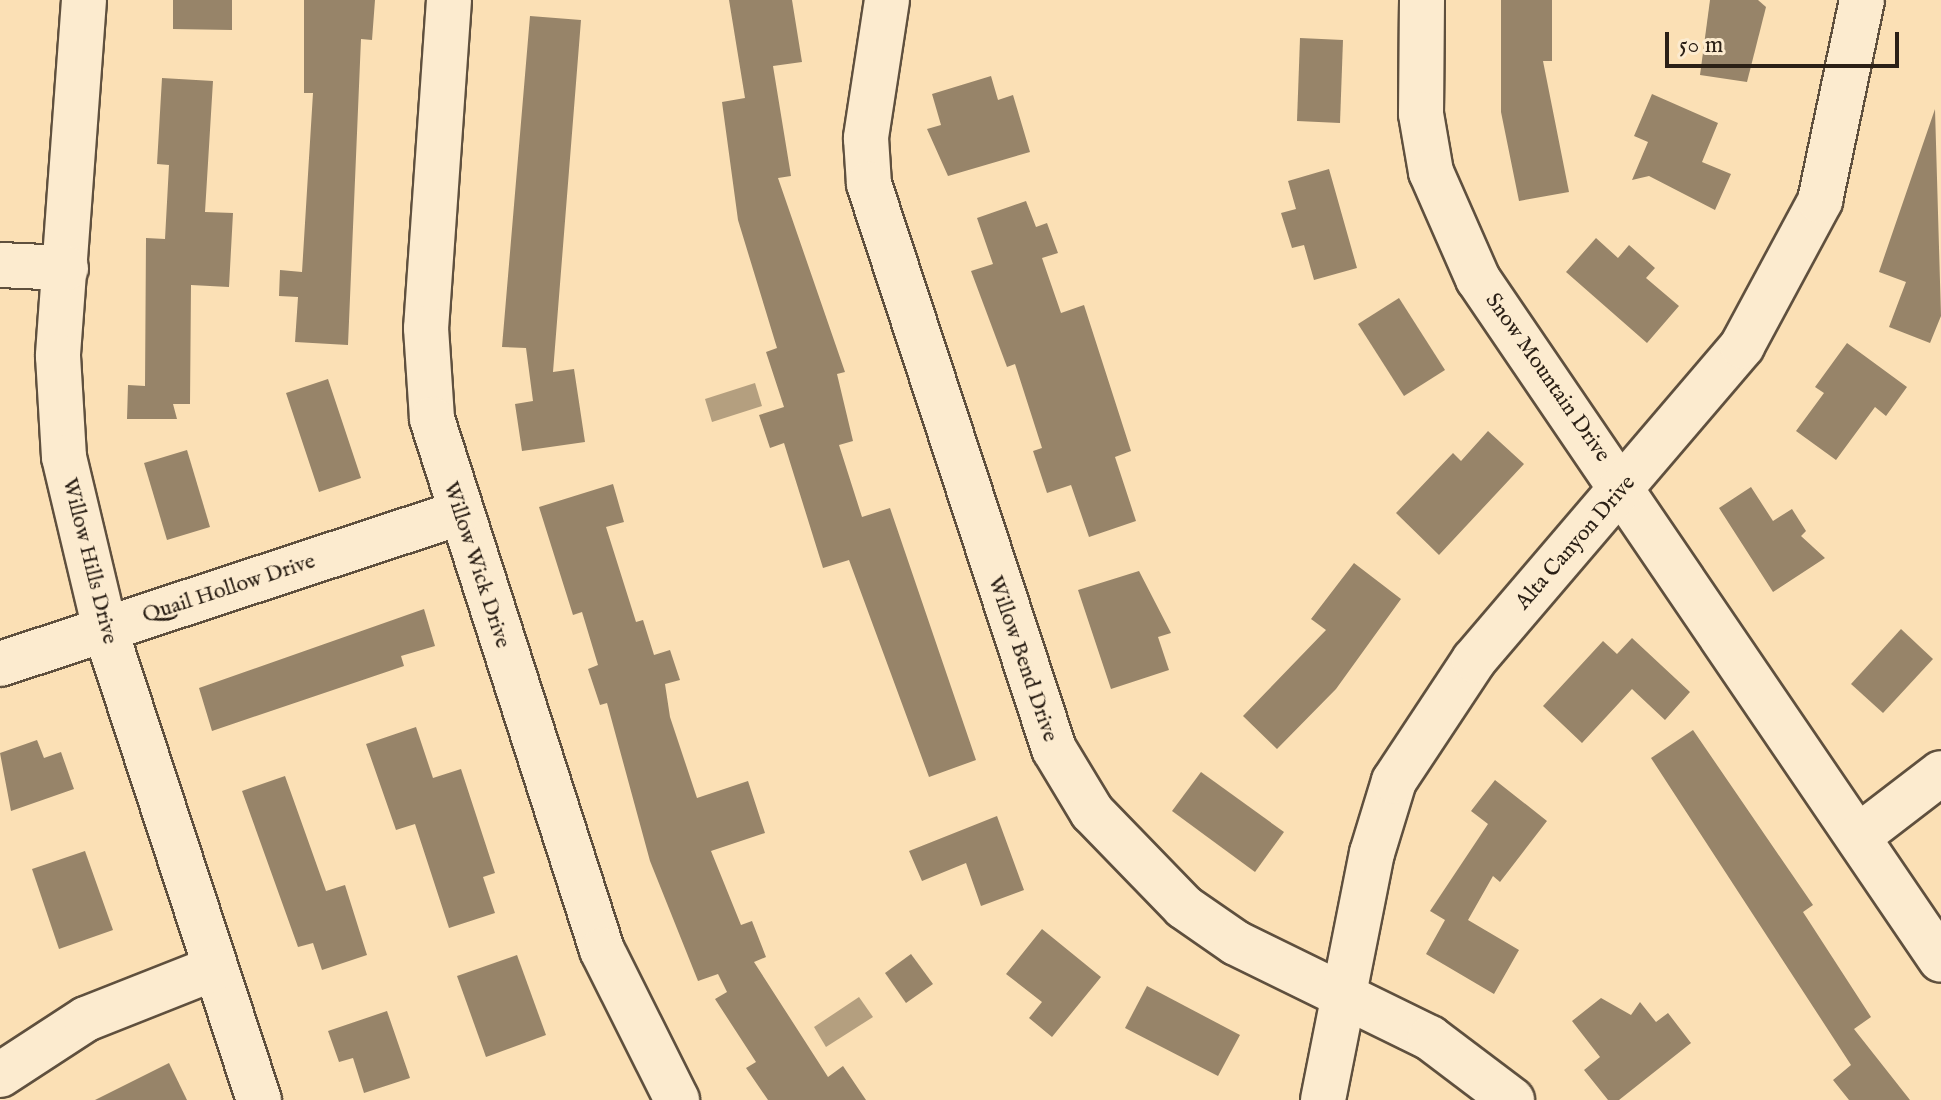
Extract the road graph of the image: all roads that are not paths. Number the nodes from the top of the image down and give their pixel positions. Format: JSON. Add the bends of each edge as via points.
{"nodes":[{"id":1,"x":84,"y":0,"type":"edge"},
{"id":2,"x":449,"y":0,"type":"edge"},
{"id":3,"x":887,"y":0,"type":"edge"},
{"id":4,"x":1422,"y":0,"type":"edge"},
{"id":5,"x":1862,"y":0,"type":"edge"},
{"id":6,"x":0,"y":265,"type":"edge"},
{"id":7,"x":66,"y":268,"type":"junction"},
{"id":8,"x":1624,"y":488,"type":"junction"},
{"id":9,"x":459,"y":513,"type":"junction"},
{"id":10,"x":105,"y":629,"type":"junction"},
{"id":11,"x":0,"y":664,"type":"edge"},
{"id":12,"x":1941,"y":773,"type":"edge"},
{"id":13,"x":1859,"y":836,"type":"junction"},
{"id":14,"x":1941,"y":960,"type":"edge"},
{"id":15,"x":215,"y":968,"type":"junction"},
{"id":16,"x":1342,"y":997,"type":"junction"},
{"id":17,"x":0,"y":1075,"type":"edge"},
{"id":18,"x":259,"y":1100,"type":"edge"},
{"id":19,"x":677,"y":1100,"type":"edge"},
{"id":20,"x":1323,"y":1100,"type":"edge"},
{"id":21,"x":1512,"y":1100,"type":"edge"}],
"edges":[{"from":1,"to":7,"type":"street","name":"Willow Hills Drive"},
{"from":2,"to":9,"type":"street","name":"Willow Wick Drive","via":[[426,361],[432,419]]},
{"from":3,"to":16,"type":"street","name":"Willow Bend Drive","via":[[866,138],[869,184],[1054,749],[1118,844],[1184,907]]},
{"from":4,"to":8,"type":"street","name":"Snow Mountain Drive","via":[[1421,114],[1431,172],[1451,226],[1478,279]]},
{"from":5,"to":8,"type":"street","name":"Alta Canyon Drive","via":[[1820,201],[1784,275],[1742,346]]},
{"from":6,"to":7,"type":"street"},
{"from":7,"to":10,"type":"street","name":"Willow Hills Drive","via":[[58,356],[64,457]]},
{"from":8,"to":13,"type":"street","name":"Snow Mountain Drive"},
{"from":8,"to":16,"type":"street","name":"Alta Canyon Drive","via":[[1424,727],[1394,781],[1372,853]]},
{"from":9,"to":10,"type":"street","name":"Quail Hollow Drive"},
{"from":9,"to":19,"type":"street","name":"Willow Wick Drive","via":[[602,950]]},
{"from":10,"to":11,"type":"street","name":"Quail Hollow Drive"},
{"from":10,"to":15,"type":"street","name":"Willow Hills Drive"},
{"from":12,"to":13,"type":"street"},
{"from":13,"to":14,"type":"street","name":"Snow Mountain Drive"},
{"from":15,"to":17,"type":"street","via":[[86,1019]]},
{"from":15,"to":18,"type":"street","name":"Willow Hills Drive"},
{"from":16,"to":20,"type":"street","name":"Alta Canyon Drive"},
{"from":16,"to":21,"type":"street","name":"Willow Bend Drive","via":[[1430,1038]]}]}
